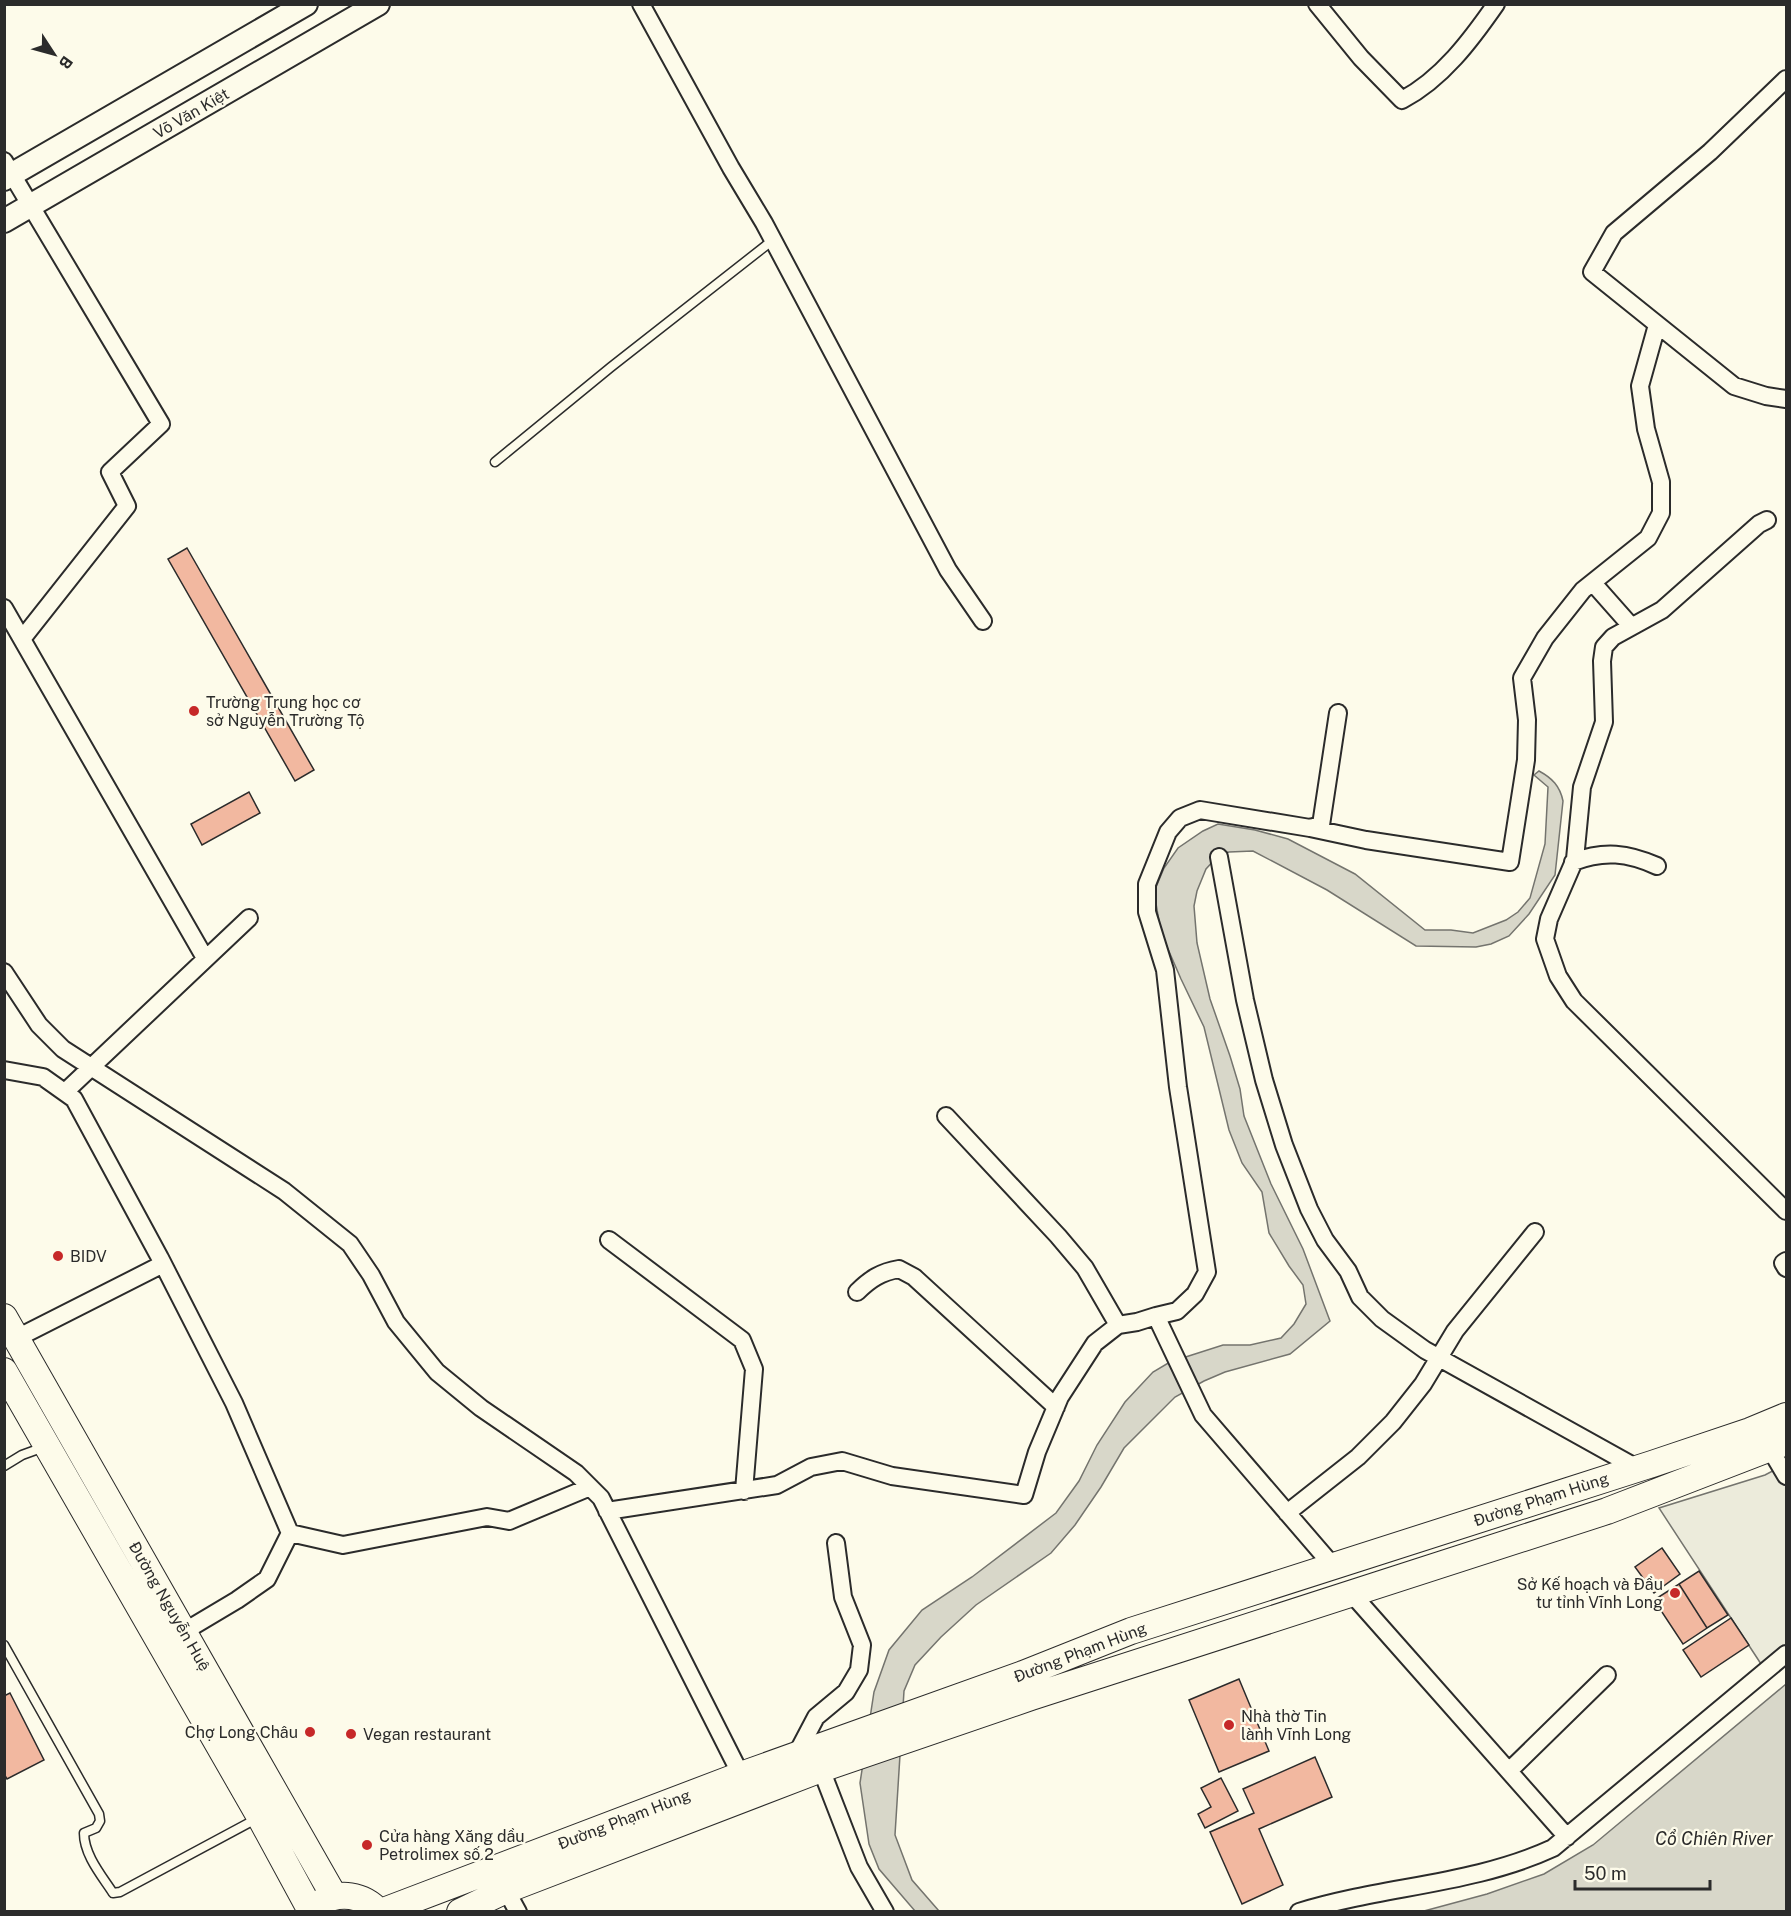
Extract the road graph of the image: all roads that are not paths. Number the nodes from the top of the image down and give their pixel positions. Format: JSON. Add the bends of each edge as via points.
{"nodes":[{"id":1,"x":306,"y":4,"type":"edge"},
{"id":2,"x":378,"y":4,"type":"edge"},
{"id":3,"x":641,"y":4,"type":"edge"},
{"id":4,"x":1317,"y":4,"type":"edge"},
{"id":5,"x":1496,"y":4,"type":"edge"},
{"id":6,"x":1786,"y":79,"type":"edge"},
{"id":7,"x":7,"y":171,"type":"edge"},
{"id":8,"x":31,"y":206,"type":"junction"},
{"id":9,"x":4,"y":221,"type":"edge"},
{"id":10,"x":773,"y":240,"type":"junction"},
{"id":11,"x":1657,"y":325,"type":"junction"},
{"id":12,"x":1786,"y":399,"type":"edge"},
{"id":13,"x":495,"y":462,"type":"dead end"},
{"id":14,"x":1767,"y":520,"type":"dead end"},
{"id":15,"x":1593,"y":583,"type":"junction"},
{"id":16,"x":4,"y":608,"type":"edge"},
{"id":17,"x":983,"y":621,"type":"dead end"},
{"id":18,"x":1631,"y":626,"type":"junction"},
{"id":19,"x":22,"y":639,"type":"junction"},
{"id":20,"x":1338,"y":714,"type":"dead end"},
{"id":21,"x":1310,"y":828,"type":"junction"},
{"id":22,"x":1219,"y":857,"type":"dead end"},
{"id":23,"x":1573,"y":862,"type":"junction"},
{"id":24,"x":1657,"y":866,"type":"dead end"},
{"id":25,"x":249,"y":918,"type":"dead end"},
{"id":26,"x":205,"y":958,"type":"junction"},
{"id":27,"x":4,"y":972,"type":"edge"},
{"id":28,"x":90,"y":1068,"type":"junction"},
{"id":29,"x":4,"y":1070,"type":"edge"},
{"id":30,"x":65,"y":1092,"type":"junction"},
{"id":31,"x":946,"y":1116,"type":"dead end"},
{"id":32,"x":1786,"y":1211,"type":"edge"},
{"id":33,"x":1534,"y":1232,"type":"dead end"},
{"id":34,"x":609,"y":1239,"type":"dead end"},
{"id":35,"x":1786,"y":1261,"type":"edge"},
{"id":36,"x":163,"y":1264,"type":"junction"},
{"id":37,"x":1786,"y":1268,"type":"edge"},
{"id":38,"x":857,"y":1292,"type":"dead end"},
{"id":39,"x":1156,"y":1316,"type":"junction"},
{"id":40,"x":1118,"y":1325,"type":"junction"},
{"id":41,"x":11,"y":1328,"type":"edge"},
{"id":42,"x":1438,"y":1358,"type":"junction"},
{"id":43,"x":4,"y":1371,"type":"edge"},
{"id":44,"x":1056,"y":1407,"type":"junction"},
{"id":45,"x":1786,"y":1416,"type":"edge"},
{"id":46,"x":1778,"y":1445,"type":"edge"},
{"id":47,"x":48,"y":1446,"type":"junction"},
{"id":48,"x":4,"y":1466,"type":"edge"},
{"id":49,"x":1637,"y":1468,"type":"junction"},
{"id":50,"x":1786,"y":1476,"type":"edge"},
{"id":51,"x":1599,"y":1481,"type":"junction"},
{"id":52,"x":590,"y":1487,"type":"junction"},
{"id":53,"x":744,"y":1491,"type":"junction"},
{"id":54,"x":607,"y":1511,"type":"junction"},
{"id":55,"x":1607,"y":1511,"type":"junction"},
{"id":56,"x":1287,"y":1513,"type":"junction"},
{"id":57,"x":290,"y":1533,"type":"junction"},
{"id":58,"x":836,"y":1543,"type":"dead end"},
{"id":59,"x":1334,"y":1566,"type":"junction"},
{"id":60,"x":1352,"y":1594,"type":"junction"},
{"id":61,"x":185,"y":1630,"type":"junction"},
{"id":62,"x":4,"y":1645,"type":"edge"},
{"id":63,"x":1786,"y":1654,"type":"edge"},
{"id":64,"x":1608,"y":1675,"type":"dead end"},
{"id":65,"x":1027,"y":1685,"type":"junction"},
{"id":66,"x":796,"y":1755,"type":"junction"},
{"id":67,"x":821,"y":1769,"type":"junction"},
{"id":68,"x":1509,"y":1771,"type":"junction"},
{"id":69,"x":741,"y":1775,"type":"junction"},
{"id":70,"x":261,"y":1817,"type":"junction"},
{"id":71,"x":1567,"y":1837,"type":"junction"},
{"id":72,"x":334,"y":1896,"type":"junction"},
{"id":73,"x":512,"y":1901,"type":"edge"},
{"id":74,"x":311,"y":1911,"type":"edge"},
{"id":75,"x":380,"y":1911,"type":"edge"},
{"id":76,"x":460,"y":1911,"type":"edge"},
{"id":77,"x":885,"y":1911,"type":"edge"},
{"id":78,"x":1299,"y":1911,"type":"edge"}],
"edges":[{"from":1,"to":7,"type":"main road"},
{"from":2,"to":8,"type":"main road","name":"Võ Văn Kiệt"},
{"from":3,"to":10,"type":"street"},
{"from":4,"to":5,"type":"street","via":[[1402,100],[1420,91],[1459,53]]},
{"from":6,"to":11,"type":"street","via":[[1710,152],[1614,233],[1592,272]]},
{"from":7,"to":8,"type":"street"},
{"from":8,"to":9,"type":"main road","name":"Võ Văn Kiệt"},
{"from":8,"to":19,"type":"street","via":[[161,424],[110,472],[127,506]]},
{"from":10,"to":13,"type":"lane"},
{"from":10,"to":17,"type":"street","via":[[948,570]]},
{"from":11,"to":12,"type":"street","via":[[1734,386]]},
{"from":11,"to":15,"type":"street","via":[[1640,386],[1646,429],[1661,482],[1661,513],[1648,538]]},
{"from":14,"to":18,"type":"street","via":[[1662,610]]},
{"from":15,"to":18,"type":"street"},
{"from":15,"to":21,"type":"street","via":[[1545,638],[1522,678],[1526,760],[1510,862]]},
{"from":16,"to":19,"type":"street"},
{"from":18,"to":23,"type":"street","via":[[1604,647],[1604,722],[1581,787]]},
{"from":19,"to":26,"type":"street"},
{"from":20,"to":21,"type":"street","via":[[1324,817],[1322,825]]},
{"from":21,"to":39,"type":"street","via":[[1200,810],[1180,818],[1168,832],[1147,884],[1147,912],[1165,970],[1178,1087],[1207,1272],[1195,1294],[1177,1311]]},
{"from":22,"to":42,"type":"street","via":[[1264,1080],[1309,1209],[1360,1297],[1382,1319]]},
{"from":23,"to":24,"type":"street","via":[[1619,854]]},
{"from":23,"to":32,"type":"street","via":[[1545,939],[1558,976],[1574,1001]]},
{"from":25,"to":26,"type":"street"},
{"from":26,"to":28,"type":"street"},
{"from":27,"to":28,"type":"street","via":[[39,1025]]},
{"from":28,"to":30,"type":"street"},
{"from":28,"to":52,"type":"street","via":[[284,1191],[342,1237],[371,1275],[396,1322],[436,1372]]},
{"from":29,"to":30,"type":"street","via":[[43,1077]]},
{"from":30,"to":36,"type":"street","via":[[74,1099]]},
{"from":31,"to":40,"type":"street","via":[[1085,1268]]},
{"from":33,"to":42,"type":"street"},
{"from":34,"to":53,"type":"street","via":[[742,1340],[754,1369]]},
{"from":35,"to":37,"type":"street"},
{"from":36,"to":41,"type":"street"},
{"from":36,"to":57,"type":"street","via":[[234,1403]]},
{"from":38,"to":44,"type":"street","via":[[884,1272],[899,1269],[914,1277]]},
{"from":39,"to":40,"type":"street"},
{"from":39,"to":56,"type":"street","via":[[1203,1415]]},
{"from":40,"to":44,"type":"street","via":[[1095,1343]]},
{"from":41,"to":61,"type":"main road","name":"Đường Nguyễn Huệ"},
{"from":42,"to":49,"type":"street"},
{"from":42,"to":56,"type":"street","via":[[1393,1422],[1358,1457]]},
{"from":43,"to":47,"type":"main road","name":"Đường Nguyễn Huệ"},
{"from":44,"to":53,"type":"street","via":[[1024,1495],[892,1476],[842,1461],[812,1467],[777,1485]]},
{"from":45,"to":49,"type":"main road","name":"Đường Phạm Hùng"},
{"from":46,"to":50,"type":"street"},
{"from":46,"to":55,"type":"main road","name":"Đường Phạm Hùng"},
{"from":47,"to":48,"type":"lane"},
{"from":47,"to":70,"type":"main road","name":"Đường Nguyễn Huệ"},
{"from":49,"to":51,"type":"main road","name":"Đường Phạm Hùng"},
{"from":51,"to":55,"type":"main road"},
{"from":51,"to":59,"type":"main road","name":"Đường Phạm Hùng"},
{"from":52,"to":54,"type":"street"},
{"from":52,"to":57,"type":"street","via":[[509,1521],[487,1517],[343,1545]]},
{"from":53,"to":54,"type":"street"},
{"from":54,"to":69,"type":"street"},
{"from":55,"to":60,"type":"main road","name":"Đường Phạm Hùng"},
{"from":56,"to":59,"type":"street"},
{"from":57,"to":61,"type":"street","via":[[267,1579]]},
{"from":58,"to":66,"type":"street","via":[[843,1597],[862,1645],[859,1670],[846,1692],[816,1717]]},
{"from":59,"to":65,"type":"main road","name":"Đường Phạm Hùng","via":[[1131,1631]]},
{"from":60,"to":65,"type":"main road","name":"Đường Phạm Hùng"},
{"from":60,"to":68,"type":"street"},
{"from":61,"to":72,"type":"main road","name":"Đường Nguyễn Huệ"},
{"from":62,"to":70,"type":"lane","via":[[99,1814],[96,1828],[84,1833],[84,1842],[113,1893]]},
{"from":63,"to":71,"type":"street"},
{"from":64,"to":68,"type":"street"},
{"from":65,"to":66,"type":"main road","name":"Đường Phạm Hùng","via":[[838,1739]]},
{"from":65,"to":67,"type":"main road","name":"Đường Phạm Hùng"},
{"from":66,"to":69,"type":"main road","name":"Đường Phạm Hùng"},
{"from":67,"to":73,"type":"main road","name":"Đường Phạm Hùng"},
{"from":67,"to":77,"type":"street","via":[[859,1867]]},
{"from":68,"to":71,"type":"street"},
{"from":69,"to":75,"type":"main road","name":"Đường Phạm Hùng"},
{"from":70,"to":74,"type":"main road","name":"Đường Nguyễn Huệ"},
{"from":71,"to":78,"type":"street","via":[[1531,1858],[1453,1880]]},
{"from":72,"to":74,"type":"main road"},
{"from":72,"to":75,"type":"main road","via":[[362,1899]]},
{"from":73,"to":76,"type":"main road","name":"Đường Phạm Hùng"}]}
